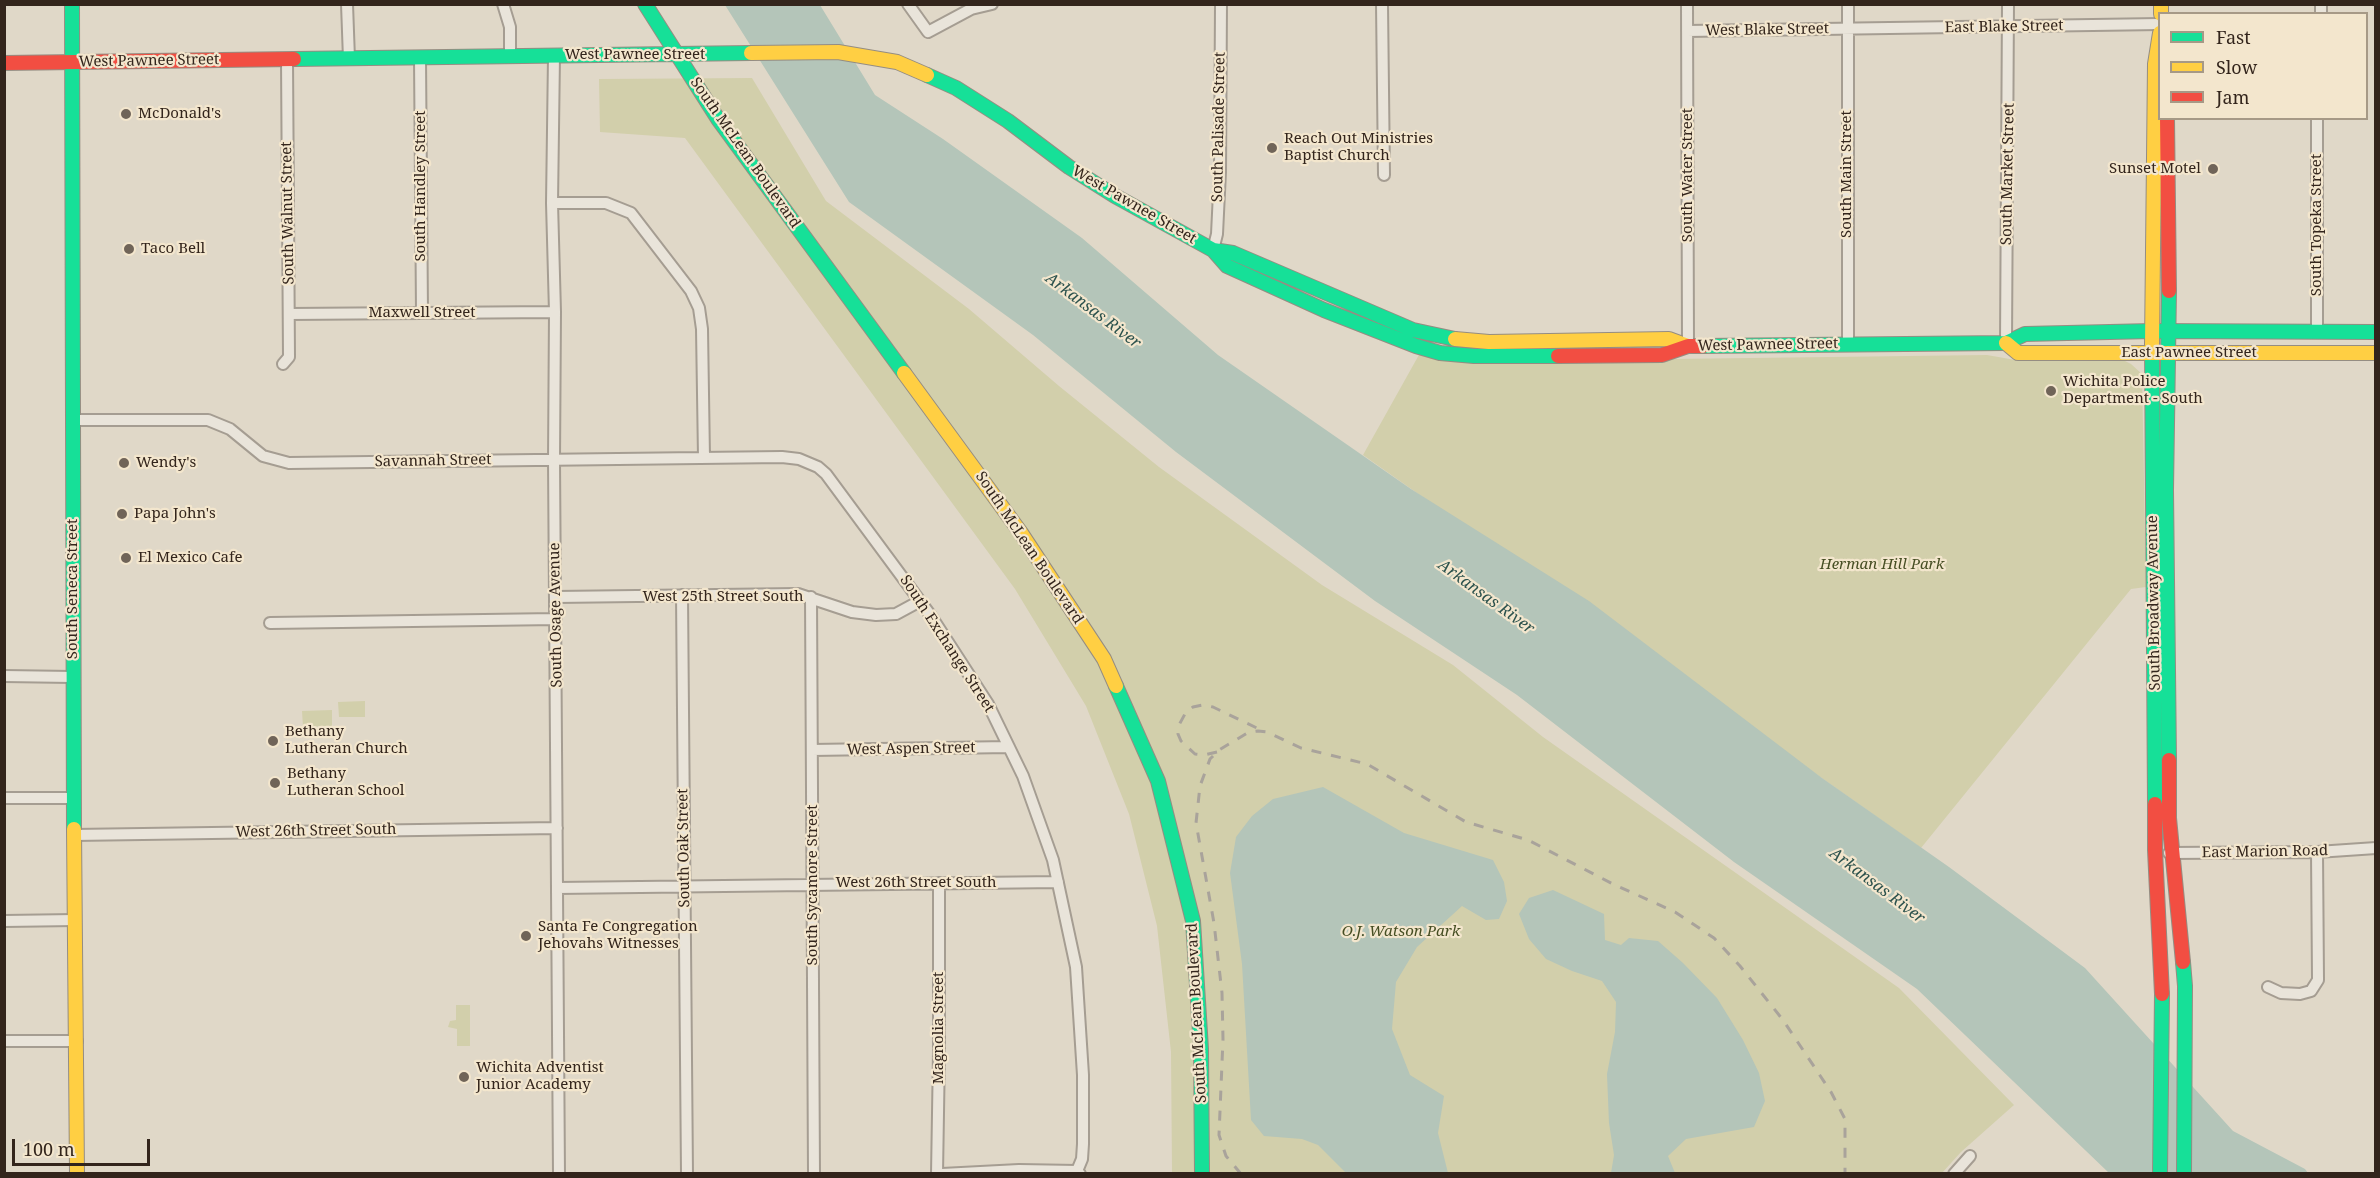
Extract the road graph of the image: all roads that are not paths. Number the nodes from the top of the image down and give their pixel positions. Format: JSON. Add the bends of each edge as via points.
{"nodes":[{"id":1,"x":72,"y":4,"type":"edge"},
{"id":2,"x":347,"y":4,"type":"edge"},
{"id":3,"x":503,"y":4,"type":"edge"},
{"id":4,"x":645,"y":4,"type":"edge"},
{"id":5,"x":908,"y":4,"type":"edge"},
{"id":6,"x":992,"y":4,"type":"edge"},
{"id":7,"x":1221,"y":4,"type":"edge"},
{"id":8,"x":1382,"y":4,"type":"edge"},
{"id":9,"x":1687,"y":4,"type":"edge"},
{"id":10,"x":1848,"y":4,"type":"edge"},
{"id":11,"x":2008,"y":4,"type":"edge"},
{"id":12,"x":2158,"y":24,"type":"edge"},
{"id":13,"x":2008,"y":27,"type":"junction"},
{"id":14,"x":1848,"y":28,"type":"junction"},
{"id":15,"x":1687,"y":31,"type":"junction"},
{"id":16,"x":2158,"y":45,"type":"edge"},
{"id":17,"x":677,"y":54,"type":"junction"},
{"id":18,"x":554,"y":56,"type":"junction"},
{"id":19,"x":510,"y":57,"type":"junction"},
{"id":20,"x":420,"y":58,"type":"junction"},
{"id":21,"x":287,"y":59,"type":"junction"},
{"id":22,"x":349,"y":59,"type":"junction"},
{"id":23,"x":72,"y":62,"type":"junction"},
{"id":24,"x":4,"y":63,"type":"edge"},
{"id":25,"x":2166,"y":120,"type":"edge"},
{"id":26,"x":2317,"y":120,"type":"edge"},
{"id":27,"x":1384,"y":175,"type":"dead end"},
{"id":28,"x":552,"y":203,"type":"junction"},
{"id":29,"x":1213,"y":250,"type":"junction"},
{"id":30,"x":555,"y":312,"type":"junction"},
{"id":31,"x":422,"y":313,"type":"junction"},
{"id":32,"x":289,"y":314,"type":"junction"},
{"id":33,"x":2152,"y":331,"type":"junction"},
{"id":34,"x":2169,"y":332,"type":"junction"},
{"id":35,"x":2317,"y":332,"type":"junction"},
{"id":36,"x":2376,"y":332,"type":"edge"},
{"id":37,"x":1848,"y":344,"type":"junction"},
{"id":38,"x":2006,"y":344,"type":"junction"},
{"id":39,"x":1688,"y":346,"type":"junction"},
{"id":40,"x":2376,"y":353,"type":"edge"},
{"id":41,"x":2152,"y":354,"type":"junction"},
{"id":42,"x":2169,"y":354,"type":"junction"},
{"id":43,"x":283,"y":364,"type":"dead end"},
{"id":44,"x":73,"y":420,"type":"junction"},
{"id":45,"x":704,"y":458,"type":"junction"},
{"id":46,"x":554,"y":460,"type":"junction"},
{"id":47,"x":806,"y":461,"type":"joint"},
{"id":48,"x":682,"y":596,"type":"junction"},
{"id":49,"x":556,"y":597,"type":"junction"},
{"id":50,"x":811,"y":597,"type":"junction"},
{"id":51,"x":920,"y":601,"type":"junction"},
{"id":52,"x":556,"y":619,"type":"junction"},
{"id":53,"x":270,"y":623,"type":"dead end"},
{"id":54,"x":4,"y":676,"type":"edge"},
{"id":55,"x":72,"y":677,"type":"junction"},
{"id":56,"x":1009,"y":747,"type":"junction"},
{"id":57,"x":812,"y":750,"type":"junction"},
{"id":58,"x":4,"y":798,"type":"edge"},
{"id":59,"x":74,"y":798,"type":"junction"},
{"id":60,"x":557,"y":828,"type":"junction"},
{"id":61,"x":74,"y":835,"type":"junction"},
{"id":62,"x":2376,"y":848,"type":"edge"},
{"id":63,"x":2155,"y":850,"type":"junction"},
{"id":64,"x":2317,"y":852,"type":"junction"},
{"id":65,"x":2172,"y":853,"type":"junction"},
{"id":66,"x":1058,"y":882,"type":"junction"},
{"id":67,"x":939,"y":883,"type":"junction"},
{"id":68,"x":813,"y":884,"type":"junction"},
{"id":69,"x":685,"y":886,"type":"junction"},
{"id":70,"x":557,"y":888,"type":"junction"},
{"id":71,"x":75,"y":920,"type":"junction"},
{"id":72,"x":4,"y":921,"type":"edge"},
{"id":73,"x":2268,"y":987,"type":"dead end"},
{"id":74,"x":4,"y":1041,"type":"edge"},
{"id":75,"x":77,"y":1041,"type":"junction"},
{"id":76,"x":1970,"y":1156,"type":"dead end"},
{"id":77,"x":1079,"y":1172,"type":"edge"},
{"id":78,"x":77,"y":1173,"type":"edge"},
{"id":79,"x":559,"y":1173,"type":"edge"},
{"id":80,"x":687,"y":1173,"type":"edge"},
{"id":81,"x":814,"y":1173,"type":"edge"},
{"id":82,"x":939,"y":1173,"type":"edge"},
{"id":83,"x":1202,"y":1173,"type":"edge"},
{"id":84,"x":1954,"y":1173,"type":"edge"},
{"id":85,"x":2160,"y":1173,"type":"edge"},
{"id":86,"x":2184,"y":1173,"type":"edge"}],
"edges":[{"from":1,"to":23,"type":"main road","name":"South Seneca Street"},
{"from":2,"to":22,"type":"street"},
{"from":3,"to":19,"type":"street","via":[[510,27]]},
{"from":4,"to":17,"type":"main road","name":"South McLean Boulevard"},
{"from":5,"to":6,"type":"street","via":[[928,32],[971,9]]},
{"from":7,"to":29,"type":"street","name":"South Palisade Street","via":[[1220,172]]},
{"from":8,"to":27,"type":"street"},
{"from":9,"to":15,"type":"street","name":"South Water Street"},
{"from":10,"to":14,"type":"street","name":"South Main Street"},
{"from":11,"to":13,"type":"street","name":"South Market Street"},
{"from":12,"to":13,"type":"street","name":"East Blake Street"},
{"from":13,"to":14,"type":"street","name":"East Blake Street"},
{"from":13,"to":38,"type":"street","name":"South Market Street"},
{"from":14,"to":15,"type":"street","name":"West Blake Street"},
{"from":14,"to":37,"type":"street","name":"South Main Street"},
{"from":15,"to":39,"type":"street","name":"South Water Street"},
{"from":16,"to":33,"type":"main road","name":"South Broadway Avenue"},
{"from":17,"to":18,"type":"main road","name":"West Pawnee Street"},
{"from":17,"to":29,"type":"main road","name":"West Pawnee Street","via":[[838,52],[897,62],[956,88],[1115,196]]},
{"from":17,"to":83,"type":"main road","name":"South McLean Boulevard","via":[[718,118],[1021,533],[1104,659],[1158,781],[1193,921],[1201,1049]]},
{"from":18,"to":19,"type":"main road","name":"West Pawnee Street"},
{"from":18,"to":28,"type":"street","name":"South Osage Avenue"},
{"from":19,"to":20,"type":"main road","name":"West Pawnee Street"},
{"from":20,"to":22,"type":"main road","name":"West Pawnee Street"},
{"from":20,"to":31,"type":"street","name":"South Handley Street"},
{"from":21,"to":22,"type":"main road","name":"West Pawnee Street"},
{"from":21,"to":23,"type":"main road","name":"West Pawnee Street"},
{"from":21,"to":32,"type":"street","name":"South Walnut Street"},
{"from":23,"to":24,"type":"main road","name":"West Pawnee Street"},
{"from":23,"to":44,"type":"main road","name":"South Seneca Street"},
{"from":25,"to":34,"type":"main road","name":"South Broadway Avenue"},
{"from":26,"to":35,"type":"street","name":"South Topeka Street"},
{"from":28,"to":30,"type":"street","name":"South Osage Avenue"},
{"from":28,"to":45,"type":"street","via":[[606,203],[631,213],[691,291],[702,329]]},
{"from":29,"to":39,"type":"main road","name":"West Pawnee Street","via":[[1227,266],[1324,310],[1440,353],[1549,357],[1662,355]]},
{"from":30,"to":31,"type":"street","name":"Maxwell Street"},
{"from":30,"to":46,"type":"street","name":"South Osage Avenue"},
{"from":31,"to":32,"type":"street","name":"Maxwell Street"},
{"from":32,"to":43,"type":"street","name":"South Walnut Street","via":[[289,357]]},
{"from":33,"to":34,"type":"main road","name":"East Pawnee Street"},
{"from":33,"to":38,"type":"main road","name":"East Pawnee Street","via":[[2025,334]]},
{"from":33,"to":41,"type":"main road","name":"South Broadway Avenue"},
{"from":34,"to":35,"type":"main road","name":"East Pawnee Street"},
{"from":34,"to":42,"type":"main road","name":"South Broadway Avenue"},
{"from":35,"to":36,"type":"main road","name":"East Pawnee Street"},
{"from":37,"to":38,"type":"main road","name":"East Pawnee Street"},
{"from":37,"to":39,"type":"main road","name":"West Pawnee Street"},
{"from":38,"to":41,"type":"main road","name":"East Pawnee Street","via":[[2018,353]]},
{"from":40,"to":42,"type":"main road","name":"East Pawnee Street"},
{"from":41,"to":42,"type":"main road","name":"East Pawnee Street"},
{"from":41,"to":63,"type":"main road","name":"South Broadway Avenue"},
{"from":42,"to":65,"type":"main road","name":"South Broadway Avenue","via":[[2166,490]]},
{"from":44,"to":46,"type":"street","name":"Savannah Street","via":[[208,420],[230,429],[263,456],[289,463]]},
{"from":44,"to":55,"type":"main road","name":"South Seneca Street"},
{"from":45,"to":46,"type":"street","name":"Savannah Street"},
{"from":45,"to":47,"type":"street","name":"Savannah Street","via":[[791,457]]},
{"from":46,"to":49,"type":"street","name":"South Osage Avenue"},
{"from":47,"to":51,"type":"street","name":"South Exchange Street","via":[[826,474]]},
{"from":48,"to":49,"type":"street","name":"West 25th Street South"},
{"from":48,"to":50,"type":"street","name":"West 25th Street South"},
{"from":48,"to":69,"type":"street","name":"South Oak Street"},
{"from":49,"to":52,"type":"street","name":"South Osage Avenue"},
{"from":50,"to":51,"type":"street","name":"West 25th Street South","via":[[852,612],[876,615],[896,614]]},
{"from":50,"to":57,"type":"street","name":"South Sycamore Street"},
{"from":51,"to":56,"type":"street","name":"South Exchange Street","via":[[988,704]]},
{"from":52,"to":53,"type":"street"},
{"from":52,"to":60,"type":"street","name":"South Osage Avenue"},
{"from":54,"to":55,"type":"street"},
{"from":55,"to":59,"type":"main road","name":"South Seneca Street"},
{"from":56,"to":57,"type":"street","name":"West Aspen Street"},
{"from":56,"to":66,"type":"street","name":"South Exchange Street","via":[[1031,797]]},
{"from":57,"to":68,"type":"street","name":"South Sycamore Street"},
{"from":58,"to":59,"type":"street"},
{"from":59,"to":61,"type":"main road","name":"South Seneca Street"},
{"from":60,"to":61,"type":"street","name":"West 26th Street South"},
{"from":60,"to":70,"type":"street","name":"South Osage Avenue"},
{"from":61,"to":71,"type":"main road","name":"South Seneca Street"},
{"from":62,"to":64,"type":"street","name":"East Marion Road"},
{"from":63,"to":65,"type":"street","name":"East Marion Road"},
{"from":63,"to":85,"type":"main road","name":"South Broadway Avenue","via":[[2162,982]]},
{"from":64,"to":65,"type":"street","name":"East Marion Road"},
{"from":64,"to":73,"type":"street","via":[[2318,980],[2311,991],[2300,994],[2281,993]]},
{"from":65,"to":86,"type":"main road","name":"South Broadway Avenue","via":[[2185,986]]},
{"from":66,"to":67,"type":"street","name":"West 26th Street South"},
{"from":66,"to":77,"type":"street","name":"South Exchange Street","via":[[1076,967],[1083,1087]]},
{"from":67,"to":68,"type":"street","name":"West 26th Street South"},
{"from":67,"to":82,"type":"street","name":"Magnolia Street"},
{"from":68,"to":69,"type":"street","name":"West 26th Street South"},
{"from":68,"to":81,"type":"street","name":"South Sycamore Street"},
{"from":69,"to":70,"type":"street","name":"West 26th Street South"},
{"from":69,"to":80,"type":"street","name":"South Oak Street"},
{"from":70,"to":79,"type":"street","name":"South Osage Avenue"},
{"from":71,"to":72,"type":"street"},
{"from":71,"to":75,"type":"main road","name":"South Seneca Street"},
{"from":74,"to":75,"type":"street"},
{"from":75,"to":78,"type":"main road","name":"South Seneca Street"},
{"from":76,"to":84,"type":"street"},
{"from":77,"to":82,"type":"street"}]}
